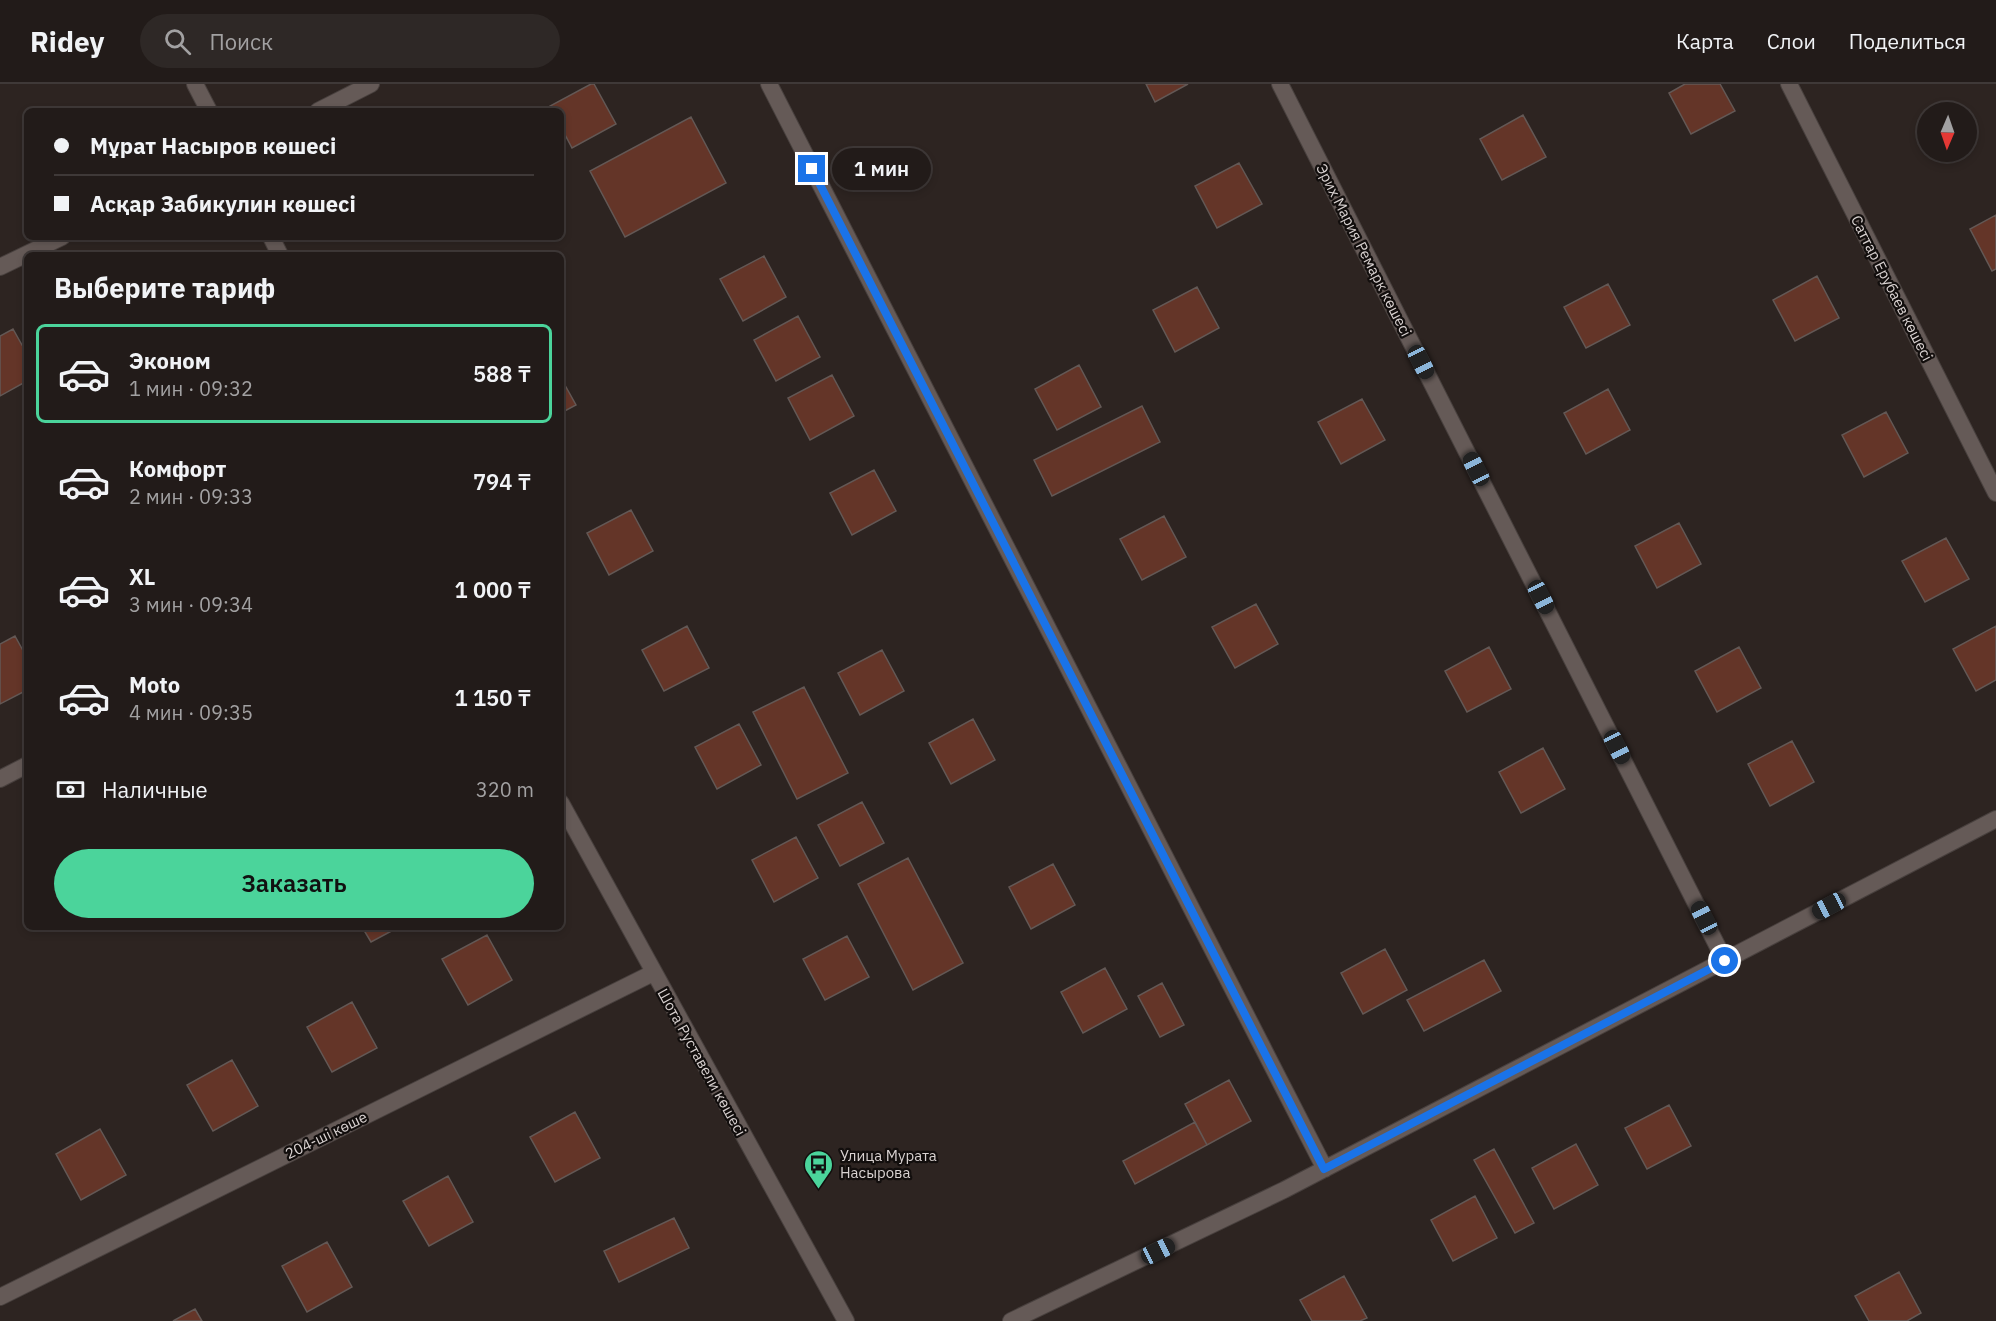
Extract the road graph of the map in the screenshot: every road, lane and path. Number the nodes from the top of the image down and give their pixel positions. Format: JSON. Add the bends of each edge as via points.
{"nodes":[{"id":1,"x":195,"y":84,"type":"edge"},
{"id":2,"x":371,"y":84,"type":"edge"},
{"id":3,"x":769,"y":84,"type":"edge"},
{"id":4,"x":1280,"y":84,"type":"edge"},
{"id":5,"x":1789,"y":84,"type":"edge"},
{"id":6,"x":207,"y":108,"type":"edge"},
{"id":7,"x":324,"y":108,"type":"edge"},
{"id":8,"x":56,"y":240,"type":"edge"},
{"id":9,"x":31,"y":252,"type":"edge"},
{"id":10,"x":24,"y":255,"type":"edge"},
{"id":11,"x":0,"y":267,"type":"edge"},
{"id":12,"x":1996,"y":493,"type":"edge"},
{"id":13,"x":24,"y":767,"type":"edge"},
{"id":14,"x":0,"y":779,"type":"edge"},
{"id":15,"x":564,"y":809,"type":"edge"},
{"id":16,"x":1996,"y":819,"type":"edge"},
{"id":17,"x":1725,"y":961,"type":"junction"},
{"id":18,"x":653,"y":973,"type":"junction"},
{"id":19,"x":1324,"y":1169,"type":"junction"},
{"id":20,"x":0,"y":1297,"type":"edge"},
{"id":21,"x":846,"y":1321,"type":"edge"},
{"id":22,"x":1011,"y":1321,"type":"edge"}],
"edges":[{"from":1,"to":6,"type":"street"},
{"from":2,"to":7,"type":"street"},
{"from":3,"to":19,"type":"street"},
{"from":4,"to":17,"type":"street","name":"Эрих Мария Ремарк көшесі"},
{"from":5,"to":12,"type":"street","name":"Саттар Ерубаев көшесі"},
{"from":8,"to":9,"type":"street"},
{"from":10,"to":11,"type":"street"},
{"from":13,"to":14,"type":"street"},
{"from":15,"to":18,"type":"street","name":"Шота Руставели көшесі"},
{"from":16,"to":17,"type":"street"},
{"from":17,"to":19,"type":"street"},
{"from":18,"to":20,"type":"street","name":"204-ші көше"},
{"from":18,"to":21,"type":"street","name":"Шота Руставели көшесі"},
{"from":19,"to":22,"type":"street"}]}
